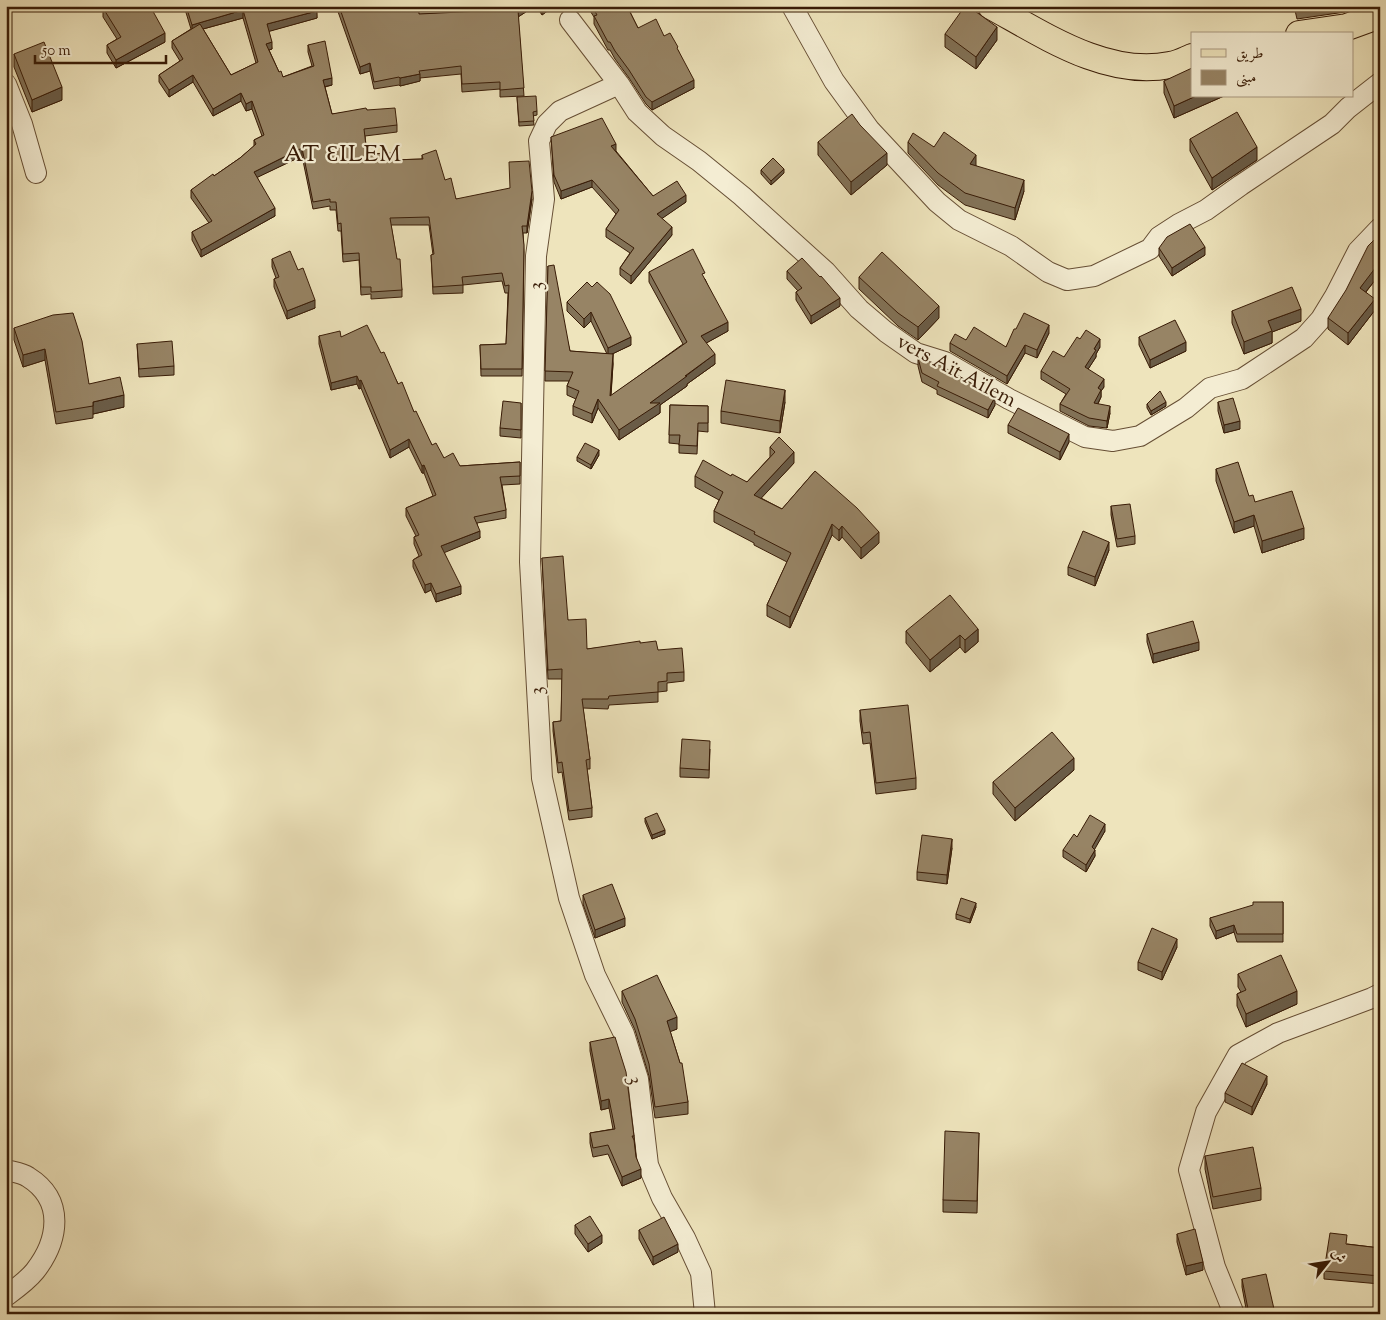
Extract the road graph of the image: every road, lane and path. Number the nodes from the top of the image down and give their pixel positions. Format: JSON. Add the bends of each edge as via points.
{"nodes":[{"id":1,"x":792,"y":6,"type":"edge"},
{"id":2,"x":991,"y":6,"type":"edge"},
{"id":3,"x":1380,"y":15,"type":"edge"},
{"id":4,"x":570,"y":20,"type":"dead end"},
{"id":5,"x":1313,"y":32,"type":"edge"},
{"id":6,"x":1191,"y":57,"type":"edge"},
{"id":7,"x":1380,"y":83,"type":"edge"},
{"id":8,"x":6,"y":84,"type":"edge"},
{"id":9,"x":619,"y":84,"type":"junction"},
{"id":10,"x":36,"y":173,"type":"dead end"},
{"id":11,"x":1380,"y":228,"type":"edge"},
{"id":12,"x":1380,"y":994,"type":"edge"},
{"id":13,"x":6,"y":1170,"type":"edge"},
{"id":14,"x":6,"y":1296,"type":"edge"},
{"id":15,"x":705,"y":1314,"type":"edge"},
{"id":16,"x":1234,"y":1314,"type":"edge"}],
"edges":[{"from":1,"to":7,"type":"street","via":[[834,81],[870,130],[937,202],[959,220],[1011,246],[1048,272],[1066,280],[1094,276],[1150,249],[1159,237],[1206,210],[1332,124]]},
{"from":2,"to":6,"type":"main road","via":[[1076,52],[1112,64],[1145,68],[1171,65]]},
{"from":3,"to":5,"type":"main road","via":[[1347,27]]},
{"from":4,"to":9,"type":"street","name":"vers Aït Aïlem"},
{"from":8,"to":10,"type":"street"},
{"from":9,"to":11,"type":"street","name":"vers Aït Aïlem","via":[[636,112],[742,196],[886,332],[916,353],[945,362],[1085,437],[1113,441],[1140,436],[1186,408],[1210,388],[1242,379],[1304,338],[1321,319],[1358,251]]},
{"from":9,"to":15,"type":"street","name":"3","via":[[560,111],[547,124],[539,141],[544,198],[536,256],[530,562],[542,778],[569,898],[595,975],[624,1034],[638,1079],[648,1165],[701,1273]]},
{"from":12,"to":16,"type":"street","via":[[1278,1033],[1238,1055],[1206,1112],[1189,1170],[1216,1267]]},
{"from":13,"to":14,"type":"street","via":[[27,1176],[42,1189],[53,1207],[55,1230],[35,1271]]}]}
